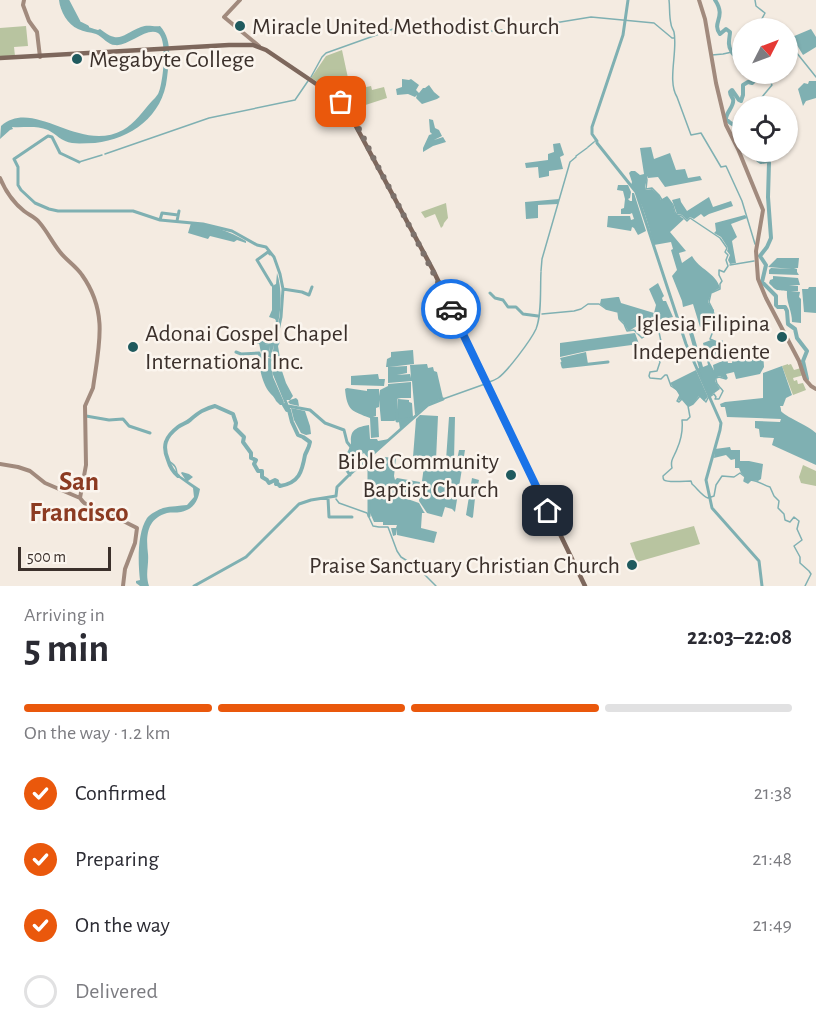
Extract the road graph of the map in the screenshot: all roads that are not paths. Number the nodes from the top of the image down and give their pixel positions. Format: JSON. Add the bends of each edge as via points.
{"nodes":[{"id":1,"x":24,"y":0,"type":"edge"},
{"id":2,"x":240,"y":0,"type":"edge"},
{"id":3,"x":699,"y":0,"type":"edge"},
{"id":4,"x":250,"y":42,"type":"junction"},
{"id":5,"x":40,"y":57,"type":"junction"},
{"id":6,"x":0,"y":58,"type":"edge"},
{"id":7,"x":0,"y":178,"type":"edge"},
{"id":8,"x":816,"y":389,"type":"edge"},
{"id":9,"x":0,"y":464,"type":"edge"},
{"id":10,"x":80,"y":498,"type":"junction"},
{"id":11,"x":123,"y":586,"type":"edge"},
{"id":12,"x":585,"y":586,"type":"edge"}],
"edges":[{"from":1,"to":5,"type":"street","via":[[29,21],[37,32]]},
{"from":2,"to":4,"type":"street","via":[[224,17]]},
{"from":3,"to":8,"type":"street","via":[[726,125],[763,210],[756,251],[758,279],[805,379]]},
{"from":4,"to":5,"type":"main road"},
{"from":4,"to":12,"type":"main road","via":[[334,95],[348,110],[433,270]]},
{"from":5,"to":6,"type":"main road"},
{"from":7,"to":10,"type":"street","via":[[10,195],[39,221],[59,251],[82,275],[99,318],[93,388],[84,406],[86,465]]},
{"from":9,"to":10,"type":"street","via":[[30,471],[45,483]]},
{"from":10,"to":11,"type":"street","via":[[94,510],[137,528],[124,569]]}]}
